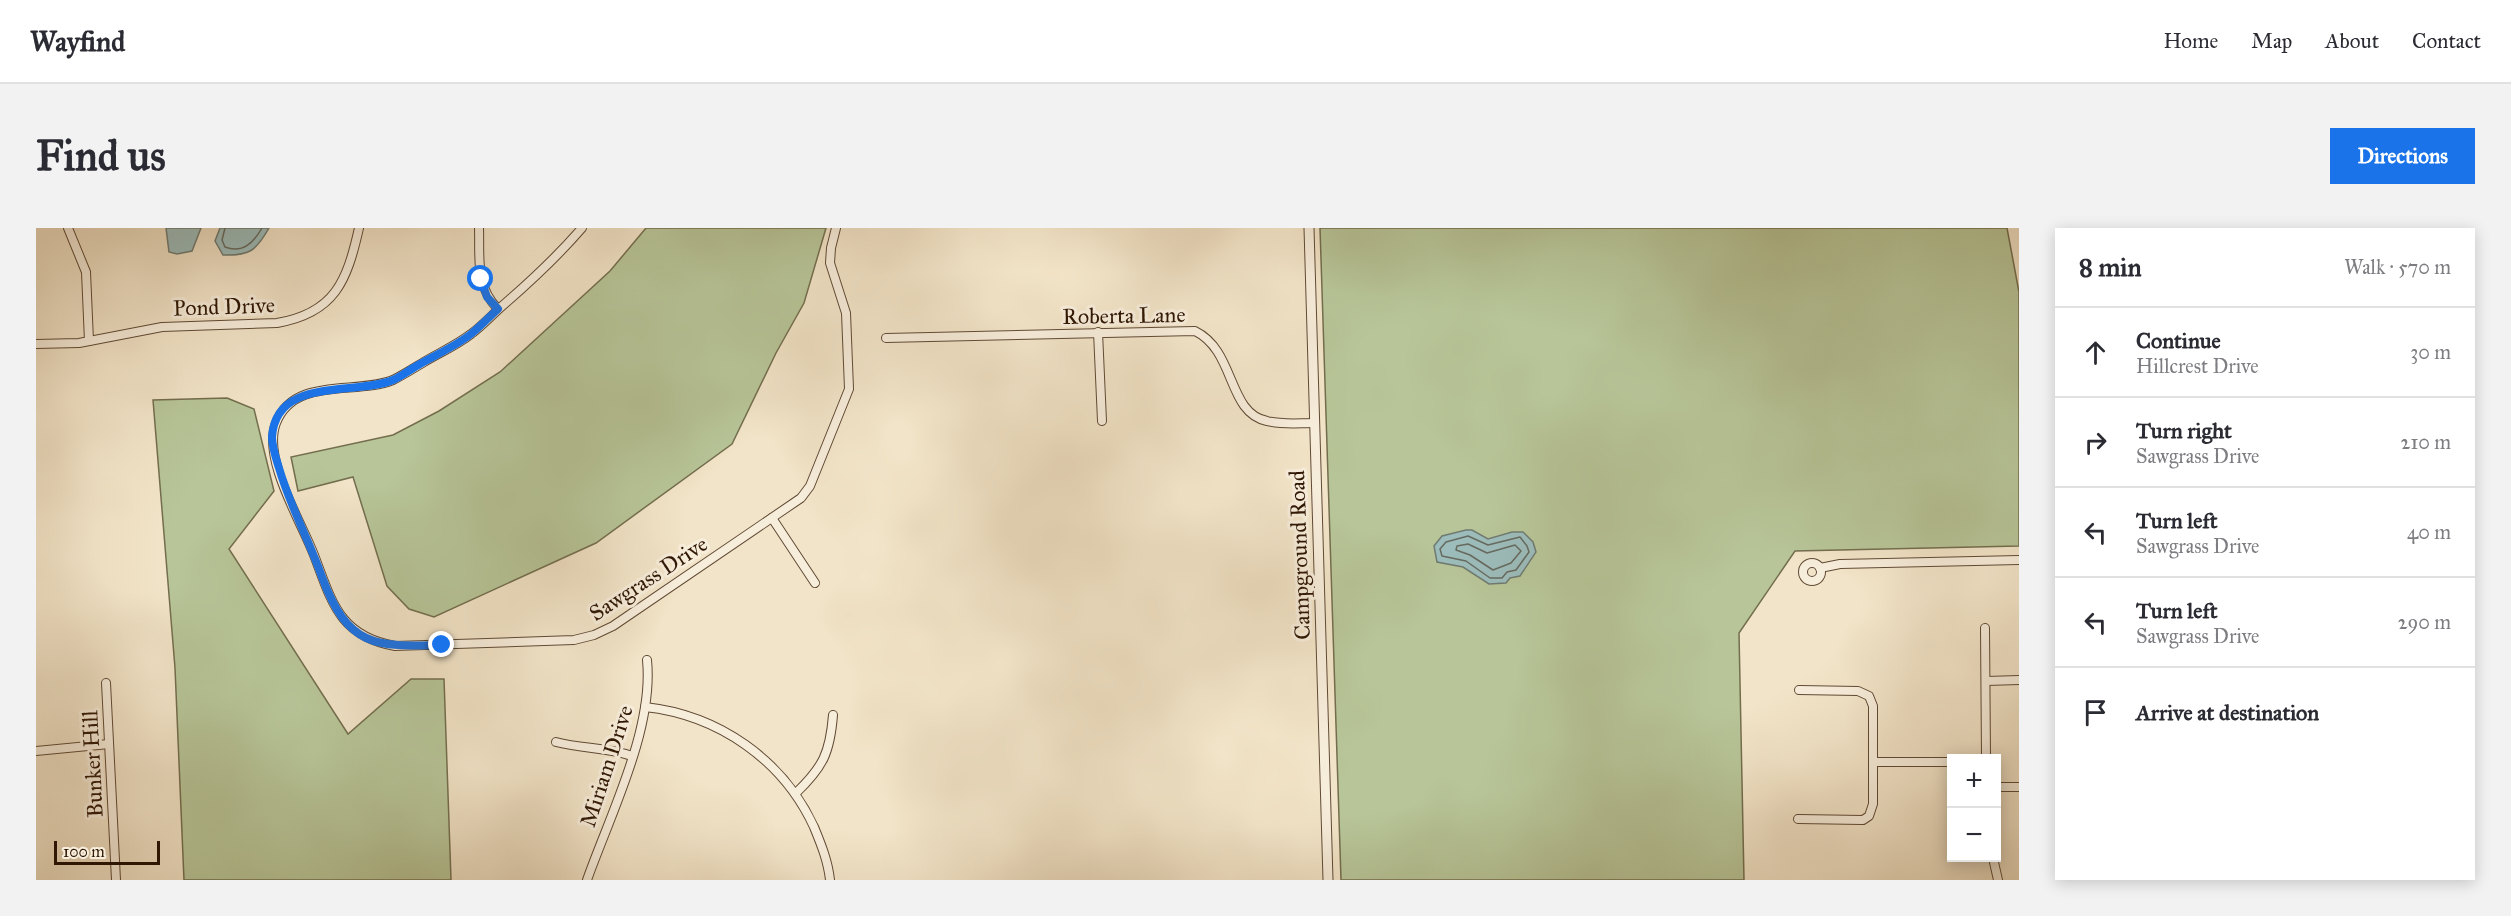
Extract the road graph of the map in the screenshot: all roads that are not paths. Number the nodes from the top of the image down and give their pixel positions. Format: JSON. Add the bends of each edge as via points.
{"nodes":[{"id":1,"x":68,"y":228,"type":"edge"},
{"id":2,"x":359,"y":228,"type":"edge"},
{"id":3,"x":479,"y":228,"type":"edge"},
{"id":4,"x":582,"y":228,"type":"edge"},
{"id":5,"x":836,"y":228,"type":"edge"},
{"id":6,"x":1309,"y":228,"type":"edge"},
{"id":7,"x":498,"y":309,"type":"junction"},
{"id":8,"x":1098,"y":332,"type":"junction"},
{"id":9,"x":886,"y":338,"type":"dead end"},
{"id":10,"x":89,"y":341,"type":"junction"},
{"id":11,"x":36,"y":344,"type":"edge"},
{"id":12,"x":1102,"y":421,"type":"dead end"},
{"id":13,"x":1314,"y":423,"type":"junction"},
{"id":14,"x":772,"y":518,"type":"junction"},
{"id":15,"x":2019,"y":560,"type":"edge"},
{"id":16,"x":1820,"y":568,"type":"dead end"},
{"id":17,"x":815,"y":583,"type":"dead end"},
{"id":18,"x":1985,"y":628,"type":"dead end"},
{"id":19,"x":647,"y":660,"type":"dead end"},
{"id":20,"x":2019,"y":680,"type":"edge"},
{"id":21,"x":1986,"y":681,"type":"junction"},
{"id":22,"x":106,"y":683,"type":"dead end"},
{"id":23,"x":1799,"y":690,"type":"dead end"},
{"id":24,"x":645,"y":707,"type":"junction"},
{"id":25,"x":833,"y":715,"type":"dead end"},
{"id":26,"x":556,"y":742,"type":"dead end"},
{"id":27,"x":109,"y":744,"type":"junction"},
{"id":28,"x":36,"y":751,"type":"edge"},
{"id":29,"x":1986,"y":754,"type":"edge"},
{"id":30,"x":632,"y":756,"type":"junction"},
{"id":31,"x":1873,"y":762,"type":"junction"},
{"id":32,"x":1947,"y":762,"type":"edge"},
{"id":33,"x":2001,"y":787,"type":"edge"},
{"id":34,"x":2019,"y":787,"type":"edge"},
{"id":35,"x":796,"y":793,"type":"junction"},
{"id":36,"x":1798,"y":819,"type":"dead end"},
{"id":37,"x":1994,"y":862,"type":"edge"},
{"id":38,"x":116,"y":880,"type":"edge"},
{"id":39,"x":587,"y":880,"type":"edge"},
{"id":40,"x":830,"y":880,"type":"edge"},
{"id":41,"x":1328,"y":880,"type":"edge"},
{"id":42,"x":1998,"y":880,"type":"edge"}],
"edges":[{"from":1,"to":10,"type":"street","via":[[86,272]]},
{"from":2,"to":10,"type":"street","name":"Pond Drive","via":[[344,280],[325,304],[310,314],[277,323],[162,327]]},
{"from":3,"to":7,"type":"street","via":[[482,287]]},
{"from":4,"to":7,"type":"street","name":"Sawgrass Drive","via":[[554,261]]},
{"from":5,"to":14,"type":"street","name":"Sawgrass Drive","via":[[830,263],[846,313],[849,389],[810,486],[801,498]]},
{"from":6,"to":13,"type":"street","name":"Campground Road"},
{"from":7,"to":14,"type":"street","name":"Sawgrass Drive","via":[[470,335],[393,380],[312,392],[294,399],[276,422],[273,449],[287,498],[332,603],[343,620],[362,636],[395,646],[574,640],[594,635]]},
{"from":8,"to":9,"type":"street","name":"Roberta Lane"},
{"from":8,"to":12,"type":"street"},
{"from":8,"to":13,"type":"street","name":"Roberta Lane","via":[[1195,331],[1216,346],[1236,392],[1251,414],[1267,422]]},
{"from":10,"to":11,"type":"street","name":"Pond Drive"},
{"from":13,"to":41,"type":"street","name":"Campground Road"},
{"from":14,"to":17,"type":"street"},
{"from":15,"to":16,"type":"street","via":[[1840,564]]},
{"from":18,"to":21,"type":"street"},
{"from":19,"to":24,"type":"street","name":"Miriam Drive"},
{"from":20,"to":21,"type":"street"},
{"from":21,"to":29,"type":"street"},
{"from":22,"to":27,"type":"street","name":"Bunker Hill"},
{"from":23,"to":31,"type":"street","via":[[1864,692],[1873,706]]},
{"from":24,"to":30,"type":"street","name":"Miriam Drive"},
{"from":24,"to":35,"type":"street","via":[[682,713],[716,726],[758,753]]},
{"from":25,"to":35,"type":"street","via":[[831,737],[821,766]]},
{"from":26,"to":30,"type":"street","via":[[606,748]]},
{"from":27,"to":28,"type":"street"},
{"from":27,"to":38,"type":"street","name":"Bunker Hill"},
{"from":30,"to":39,"type":"street","name":"Miriam Drive"},
{"from":31,"to":32,"type":"street"},
{"from":31,"to":36,"type":"street","via":[[1873,804],[1869,816],[1856,821]]},
{"from":33,"to":34,"type":"street"},
{"from":35,"to":40,"type":"street","via":[[821,844]]},
{"from":37,"to":42,"type":"street"}]}
